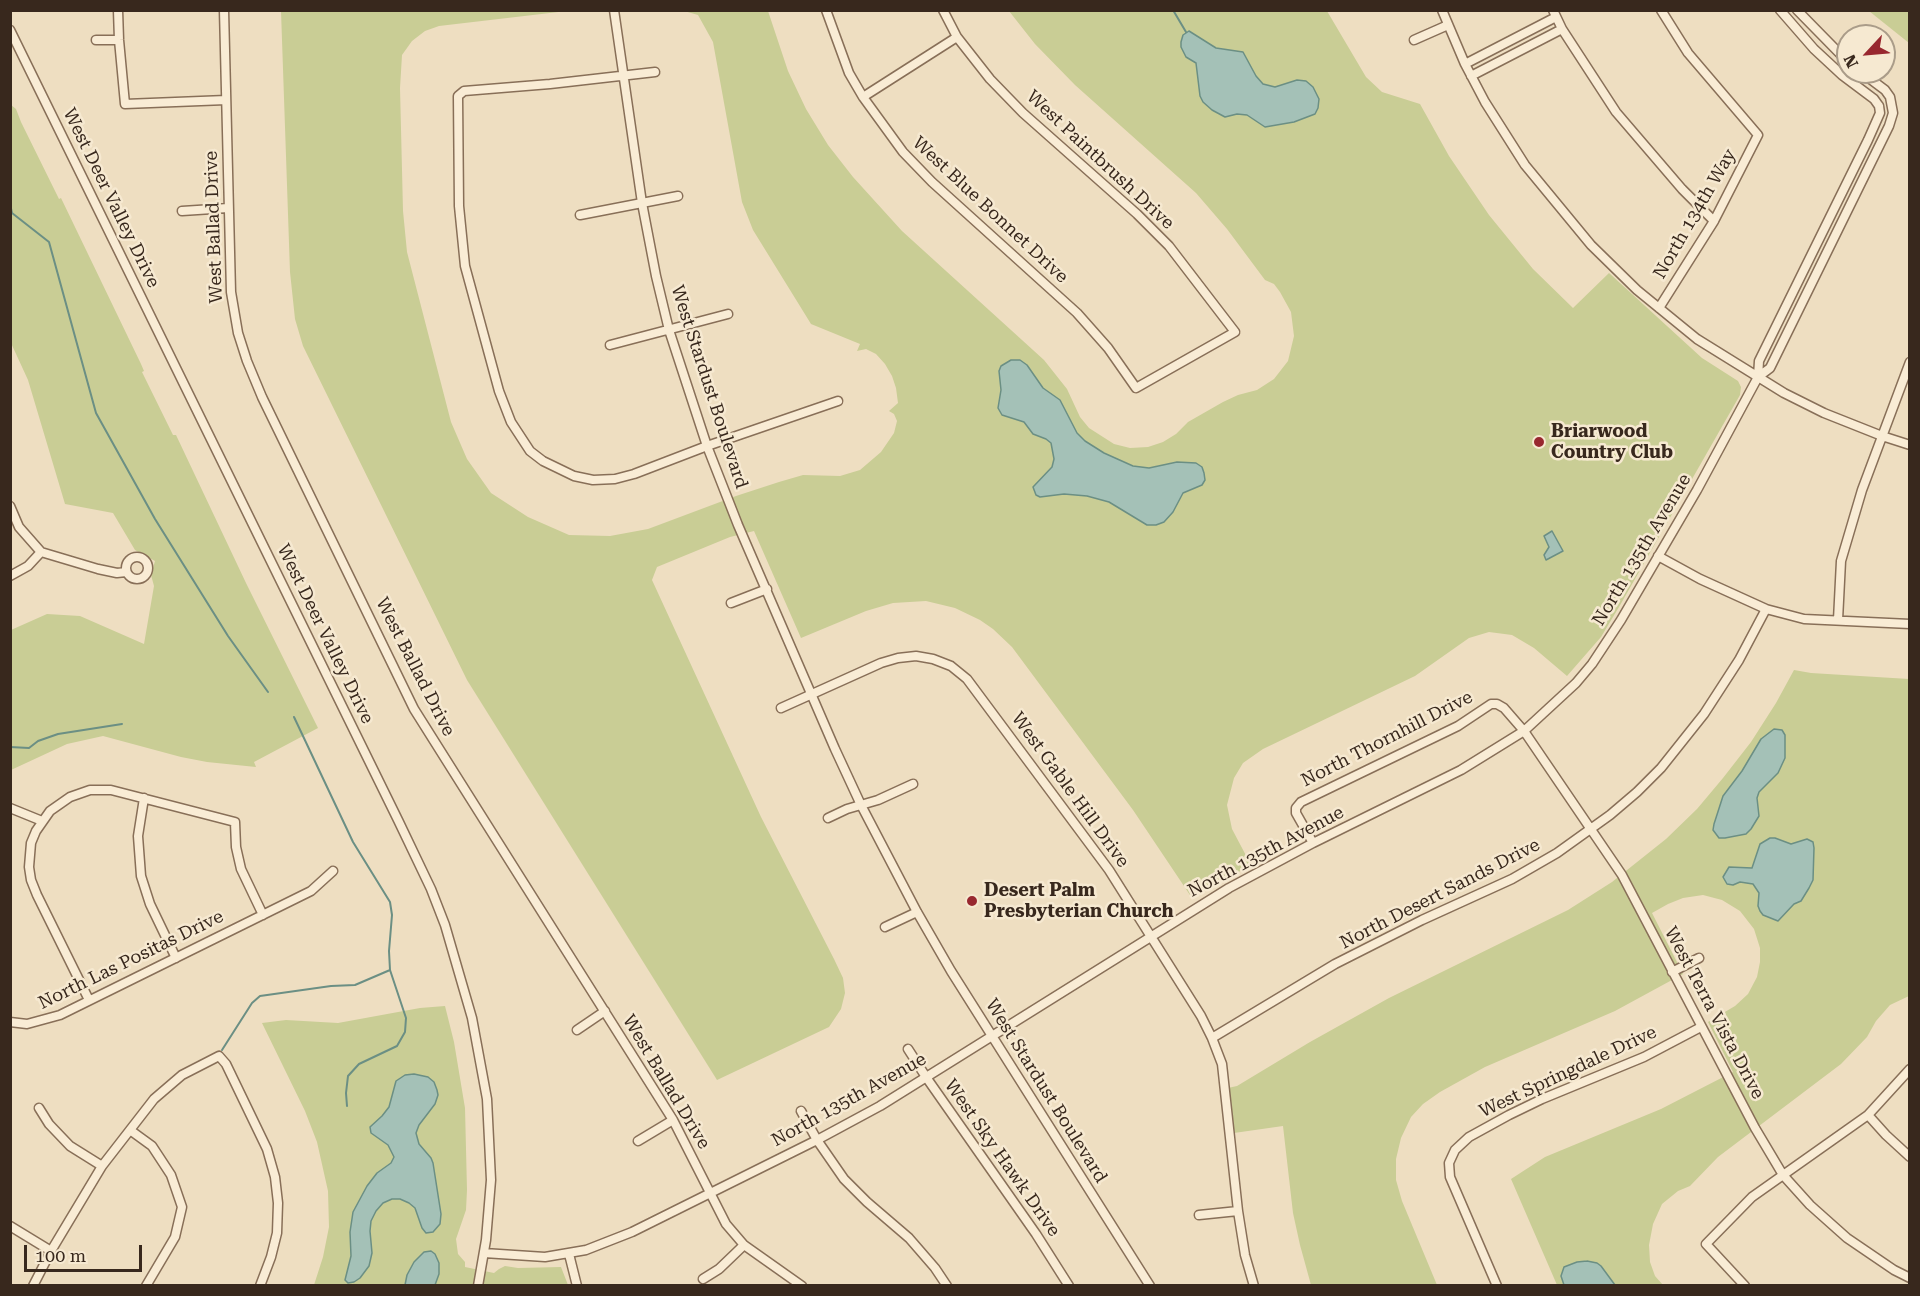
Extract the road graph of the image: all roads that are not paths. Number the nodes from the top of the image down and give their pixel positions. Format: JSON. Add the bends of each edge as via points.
{"nodes":[{"id":1,"x":118,"y":10,"type":"edge"},
{"id":2,"x":224,"y":10,"type":"edge"},
{"id":3,"x":614,"y":10,"type":"edge"},
{"id":4,"x":826,"y":10,"type":"edge"},
{"id":5,"x":943,"y":10,"type":"edge"},
{"id":6,"x":1442,"y":10,"type":"edge"},
{"id":7,"x":1660,"y":10,"type":"edge"},
{"id":8,"x":1780,"y":10,"type":"edge"},
{"id":9,"x":1797,"y":10,"type":"edge"},
{"id":10,"x":1555,"y":14,"type":"edge"},
{"id":11,"x":1448,"y":25,"type":"junction"},
{"id":12,"x":1562,"y":29,"type":"junction"},
{"id":13,"x":10,"y":30,"type":"edge"},
{"id":14,"x":1519,"y":36,"type":"junction"},
{"id":15,"x":957,"y":37,"type":"junction"},
{"id":16,"x":96,"y":40,"type":"dead end"},
{"id":17,"x":119,"y":40,"type":"junction"},
{"id":18,"x":1414,"y":40,"type":"dead end"},
{"id":19,"x":1525,"y":48,"type":"junction"},
{"id":20,"x":1836,"y":50,"type":"edge"},
{"id":21,"x":1465,"y":64,"type":"junction"},
{"id":22,"x":1836,"y":69,"type":"edge"},
{"id":23,"x":655,"y":72,"type":"dead end"},
{"id":24,"x":622,"y":75,"type":"junction"},
{"id":25,"x":1471,"y":76,"type":"junction"},
{"id":26,"x":1854,"y":84,"type":"edge"},
{"id":27,"x":1877,"y":84,"type":"edge"},
{"id":28,"x":862,"y":97,"type":"junction"},
{"id":29,"x":226,"y":100,"type":"junction"},
{"id":30,"x":1892,"y":105,"type":"junction"},
{"id":31,"x":1879,"y":106,"type":"junction"},
{"id":32,"x":1855,"y":165,"type":"junction"},
{"id":33,"x":1868,"y":170,"type":"junction"},
{"id":34,"x":678,"y":196,"type":"dead end"},
{"id":35,"x":642,"y":203,"type":"junction"},
{"id":36,"x":228,"y":208,"type":"junction"},
{"id":37,"x":182,"y":211,"type":"dead end"},
{"id":38,"x":580,"y":215,"type":"dead end"},
{"id":39,"x":1714,"y":221,"type":"junction"},
{"id":40,"x":1807,"y":264,"type":"junction"},
{"id":41,"x":1819,"y":268,"type":"junction"},
{"id":42,"x":1659,"y":308,"type":"junction"},
{"id":43,"x":728,"y":314,"type":"dead end"},
{"id":44,"x":669,"y":330,"type":"junction"},
{"id":45,"x":610,"y":345,"type":"dead end"},
{"id":46,"x":1910,"y":362,"type":"edge"},
{"id":47,"x":1758,"y":377,"type":"junction"},
{"id":48,"x":1136,"y":388,"type":"joint"},
{"id":49,"x":838,"y":401,"type":"dead end"},
{"id":50,"x":1882,"y":436,"type":"junction"},
{"id":51,"x":1910,"y":445,"type":"edge"},
{"id":52,"x":707,"y":446,"type":"junction"},
{"id":53,"x":10,"y":507,"type":"edge"},
{"id":54,"x":41,"y":552,"type":"junction"},
{"id":55,"x":1658,"y":556,"type":"junction"},
{"id":56,"x":126,"y":572,"type":"dead end"},
{"id":57,"x":10,"y":576,"type":"edge"},
{"id":58,"x":767,"y":589,"type":"junction"},
{"id":59,"x":731,"y":603,"type":"dead end"},
{"id":60,"x":1766,"y":609,"type":"junction"},
{"id":61,"x":1838,"y":620,"type":"junction"},
{"id":62,"x":1910,"y":624,"type":"edge"},
{"id":63,"x":812,"y":695,"type":"junction"},
{"id":64,"x":781,"y":708,"type":"dead end"},
{"id":65,"x":1524,"y":731,"type":"junction"},
{"id":66,"x":913,"y":784,"type":"dead end"},
{"id":67,"x":144,"y":798,"type":"junction"},
{"id":68,"x":861,"y":805,"type":"junction"},
{"id":69,"x":10,"y":808,"type":"edge"},
{"id":70,"x":828,"y":818,"type":"dead end"},
{"id":71,"x":42,"y":821,"type":"junction"},
{"id":72,"x":1592,"y":828,"type":"junction"},
{"id":73,"x":1313,"y":843,"type":"junction"},
{"id":74,"x":333,"y":871,"type":"dead end"},
{"id":75,"x":917,"y":912,"type":"junction"},
{"id":76,"x":263,"y":915,"type":"junction"},
{"id":77,"x":885,"y":927,"type":"dead end"},
{"id":78,"x":1151,"y":936,"type":"junction"},
{"id":79,"x":176,"y":958,"type":"junction"},
{"id":80,"x":1699,"y":958,"type":"dead end"},
{"id":81,"x":1672,"y":972,"type":"junction"},
{"id":82,"x":88,"y":1000,"type":"junction"},
{"id":83,"x":605,"y":1011,"type":"junction"},
{"id":84,"x":10,"y":1022,"type":"edge"},
{"id":85,"x":1701,"y":1027,"type":"junction"},
{"id":86,"x":577,"y":1030,"type":"dead end"},
{"id":87,"x":991,"y":1036,"type":"junction"},
{"id":88,"x":1212,"y":1038,"type":"junction"},
{"id":89,"x":908,"y":1049,"type":"dead end"},
{"id":90,"x":1910,"y":1069,"type":"edge"},
{"id":91,"x":926,"y":1077,"type":"junction"},
{"id":92,"x":39,"y":1108,"type":"dead end"},
{"id":93,"x":801,"y":1111,"type":"dead end"},
{"id":94,"x":1868,"y":1115,"type":"junction"},
{"id":95,"x":673,"y":1120,"type":"junction"},
{"id":96,"x":130,"y":1130,"type":"junction"},
{"id":97,"x":817,"y":1140,"type":"junction"},
{"id":98,"x":638,"y":1141,"type":"dead end"},
{"id":99,"x":1910,"y":1157,"type":"edge"},
{"id":100,"x":102,"y":1167,"type":"junction"},
{"id":101,"x":1783,"y":1175,"type":"junction"},
{"id":102,"x":710,"y":1192,"type":"junction"},
{"id":103,"x":1238,"y":1211,"type":"junction"},
{"id":104,"x":1199,"y":1215,"type":"dead end"},
{"id":105,"x":10,"y":1226,"type":"edge"},
{"id":106,"x":744,"y":1245,"type":"junction"},
{"id":107,"x":51,"y":1251,"type":"junction"},
{"id":108,"x":484,"y":1253,"type":"junction"},
{"id":109,"x":569,"y":1254,"type":"junction"},
{"id":110,"x":1910,"y":1278,"type":"edge"},
{"id":111,"x":703,"y":1279,"type":"dead end"},
{"id":112,"x":33,"y":1286,"type":"edge"},
{"id":113,"x":146,"y":1286,"type":"edge"},
{"id":114,"x":260,"y":1286,"type":"edge"},
{"id":115,"x":478,"y":1286,"type":"edge"},
{"id":116,"x":577,"y":1286,"type":"edge"},
{"id":117,"x":802,"y":1286,"type":"edge"},
{"id":118,"x":946,"y":1286,"type":"edge"},
{"id":119,"x":1069,"y":1286,"type":"edge"},
{"id":120,"x":1150,"y":1286,"type":"edge"},
{"id":121,"x":1254,"y":1286,"type":"edge"},
{"id":122,"x":1497,"y":1286,"type":"edge"},
{"id":123,"x":1745,"y":1286,"type":"edge"}],
"edges":[{"from":1,"to":17,"type":"street"},
{"from":2,"to":29,"type":"street","name":"West Ballad Drive"},
{"from":3,"to":24,"type":"street","name":"West Stardust Boulevard"},
{"from":4,"to":28,"type":"street","name":"West Blue Bonnet Drive"},
{"from":5,"to":15,"type":"street","name":"West Paintbrush Drive"},
{"from":6,"to":11,"type":"street"},
{"from":7,"to":39,"type":"street","name":"North 134th Way","via":[[1688,53],[1758,135]]},
{"from":8,"to":22,"type":"street"},
{"from":9,"to":20,"type":"street"},
{"from":10,"to":12,"type":"street"},
{"from":10,"to":14,"type":"street"},
{"from":11,"to":18,"type":"street"},
{"from":11,"to":21,"type":"street"},
{"from":12,"to":19,"type":"street"},
{"from":12,"to":39,"type":"street","via":[[1616,112]]},
{"from":13,"to":108,"type":"street","name":"West Deer Valley Drive","via":[[398,820],[445,925],[472,1018],[487,1100],[491,1180]]},
{"from":14,"to":19,"type":"street"},
{"from":14,"to":21,"type":"street"},
{"from":15,"to":28,"type":"street"},
{"from":15,"to":48,"type":"street","name":"West Paintbrush Drive","via":[[1023,113],[1169,246],[1236,332]]},
{"from":16,"to":17,"type":"street"},
{"from":17,"to":29,"type":"street","via":[[125,104]]},
{"from":19,"to":25,"type":"street"},
{"from":21,"to":25,"type":"street"},
{"from":23,"to":24,"type":"street"},
{"from":24,"to":35,"type":"street","name":"West Stardust Boulevard"},
{"from":24,"to":52,"type":"street","via":[[460,93],[457,172],[465,266],[511,422],[530,451],[543,461],[574,476],[615,479]]},
{"from":25,"to":42,"type":"street","via":[[1543,188],[1591,245]]},
{"from":26,"to":31,"type":"street"},
{"from":27,"to":30,"type":"street","via":[[1885,90]]},
{"from":28,"to":48,"type":"street","name":"West Blue Bonnet Drive","via":[[922,172],[1077,313]]},
{"from":29,"to":36,"type":"street","name":"West Ballad Drive"},
{"from":30,"to":31,"type":"street"},
{"from":30,"to":33,"type":"street","name":"North 135th Avenue","via":[[1889,126]]},
{"from":31,"to":32,"type":"street","name":"North 135th Avenue","via":[[1880,113]]},
{"from":32,"to":33,"type":"street"},
{"from":32,"to":40,"type":"street","name":"North 135th Avenue"},
{"from":33,"to":41,"type":"street","name":"North 135th Avenue"},
{"from":34,"to":35,"type":"street"},
{"from":35,"to":38,"type":"street"},
{"from":35,"to":44,"type":"street","name":"West Stardust Boulevard"},
{"from":36,"to":37,"type":"street"},
{"from":36,"to":83,"type":"street","name":"West Ballad Drive","via":[[231,292],[238,333],[262,397],[414,710]]},
{"from":39,"to":42,"type":"street","name":"North 134th Way"},
{"from":40,"to":41,"type":"street"},
{"from":40,"to":47,"type":"street","name":"North 135th Avenue","via":[[1759,361]]},
{"from":41,"to":47,"type":"street","name":"North 135th Avenue","via":[[1770,368]]},
{"from":42,"to":47,"type":"street","via":[[1697,339]]},
{"from":43,"to":44,"type":"street"},
{"from":44,"to":45,"type":"street"},
{"from":44,"to":52,"type":"street","name":"West Stardust Boulevard"},
{"from":46,"to":50,"type":"street"},
{"from":47,"to":50,"type":"street","via":[[1824,413]]},
{"from":47,"to":55,"type":"street","name":"North 135th Avenue"},
{"from":49,"to":52,"type":"street"},
{"from":50,"to":51,"type":"street"},
{"from":50,"to":61,"type":"street","via":[[1841,561]]},
{"from":52,"to":58,"type":"street","name":"West Stardust Boulevard"},
{"from":53,"to":54,"type":"street","via":[[19,527]]},
{"from":54,"to":56,"type":"street","via":[[98,569]]},
{"from":54,"to":57,"type":"street","via":[[28,566]]},
{"from":55,"to":60,"type":"street"},
{"from":55,"to":65,"type":"street","name":"North 135th Avenue","via":[[1592,664]]},
{"from":58,"to":59,"type":"street"},
{"from":58,"to":63,"type":"street","name":"West Stardust Boulevard"},
{"from":60,"to":61,"type":"street","via":[[1803,619]]},
{"from":60,"to":72,"type":"street","name":"North Desert Sands Drive","via":[[1704,714],[1637,792]]},
{"from":61,"to":62,"type":"street"},
{"from":63,"to":64,"type":"street"},
{"from":63,"to":68,"type":"street","name":"West Stardust Boulevard"},
{"from":63,"to":78,"type":"street","name":"West Gable Hill Drive","via":[[898,658],[916,656],[951,666],[967,679],[1109,870]]},
{"from":65,"to":72,"type":"street","name":"West Terra Vista Drive"},
{"from":65,"to":73,"type":"street","name":"North 135th Avenue","via":[[1461,770]]},
{"from":65,"to":73,"type":"street","name":"North Thornhill Drive","via":[[1503,708],[1491,704],[1458,726],[1301,802],[1296,813]]},
{"from":66,"to":68,"type":"street"},
{"from":67,"to":71,"type":"street","via":[[99,789],[80,792],[50,811]]},
{"from":67,"to":76,"type":"street","via":[[236,822],[241,869]]},
{"from":67,"to":79,"type":"street","via":[[138,836],[141,876]]},
{"from":68,"to":70,"type":"street"},
{"from":68,"to":75,"type":"street","name":"West Stardust Boulevard"},
{"from":69,"to":71,"type":"street"},
{"from":71,"to":82,"type":"street","via":[[31,843],[31,880]]},
{"from":72,"to":81,"type":"street","name":"West Terra Vista Drive","via":[[1638,904]]},
{"from":72,"to":88,"type":"street","name":"North Desert Sands Drive","via":[[1512,879],[1335,964]]},
{"from":73,"to":78,"type":"street","name":"North 135th Avenue"},
{"from":74,"to":76,"type":"street","name":"North Las Positas Drive","via":[[311,891]]},
{"from":75,"to":77,"type":"street"},
{"from":75,"to":87,"type":"street","name":"West Stardust Boulevard"},
{"from":76,"to":79,"type":"street","name":"North Las Positas Drive"},
{"from":78,"to":87,"type":"street","name":"North 135th Avenue"},
{"from":78,"to":88,"type":"street","name":"West Gable Hill Drive"},
{"from":79,"to":82,"type":"street","name":"North Las Positas Drive"},
{"from":80,"to":81,"type":"street"},
{"from":81,"to":85,"type":"street","name":"West Terra Vista Drive"},
{"from":82,"to":84,"type":"street","name":"North Las Positas Drive","via":[[48,1020]]},
{"from":83,"to":86,"type":"street"},
{"from":83,"to":95,"type":"street","name":"West Ballad Drive"},
{"from":85,"to":101,"type":"street","name":"West Terra Vista Drive"},
{"from":85,"to":122,"type":"street","name":"West Springdale Drive","via":[[1644,1057],[1509,1115],[1469,1137],[1455,1150],[1449,1163],[1450,1177]]},
{"from":87,"to":91,"type":"street","name":"North 135th Avenue"},
{"from":87,"to":120,"type":"street","name":"West Stardust Boulevard"},
{"from":88,"to":103,"type":"street","name":"West Gable Hill Drive","via":[[1222,1064]]},
{"from":89,"to":91,"type":"street","name":"West Sky Hawk Drive"},
{"from":90,"to":94,"type":"street"},
{"from":91,"to":97,"type":"street","name":"North 135th Avenue"},
{"from":91,"to":119,"type":"street","name":"West Sky Hawk Drive"},
{"from":92,"to":100,"type":"street","via":[[70,1146]]},
{"from":93,"to":97,"type":"street"},
{"from":94,"to":99,"type":"street"},
{"from":94,"to":101,"type":"street"},
{"from":95,"to":98,"type":"street"},
{"from":95,"to":102,"type":"street","name":"West Ballad Drive"},
{"from":96,"to":100,"type":"street"},
{"from":96,"to":113,"type":"street","via":[[152,1146],[171,1174],[182,1207],[175,1237]]},
{"from":96,"to":114,"type":"street","via":[[154,1099],[182,1075],[219,1056],[226,1064],[267,1149],[275,1177],[277,1233]]},
{"from":97,"to":102,"type":"street","name":"North 135th Avenue"},
{"from":97,"to":118,"type":"street","via":[[844,1179],[909,1239]]},
{"from":100,"to":107,"type":"street"},
{"from":101,"to":110,"type":"street","name":"West Terra Vista Drive","via":[[1847,1238]]},
{"from":101,"to":123,"type":"street","via":[[1752,1197],[1706,1244]]},
{"from":102,"to":106,"type":"street","name":"West Ballad Drive","via":[[726,1224]]},
{"from":102,"to":109,"type":"street","name":"North 135th Avenue","via":[[612,1241]]},
{"from":103,"to":104,"type":"street"},
{"from":103,"to":121,"type":"street","name":"West Gable Hill Drive"},
{"from":105,"to":107,"type":"street"},
{"from":106,"to":111,"type":"street"},
{"from":106,"to":117,"type":"street","name":"West Ballad Drive"},
{"from":107,"to":112,"type":"street"},
{"from":108,"to":109,"type":"street","name":"North 135th Avenue","via":[[545,1257]]},
{"from":108,"to":115,"type":"street","name":"West Deer Valley Drive"},
{"from":109,"to":116,"type":"street"}]}
